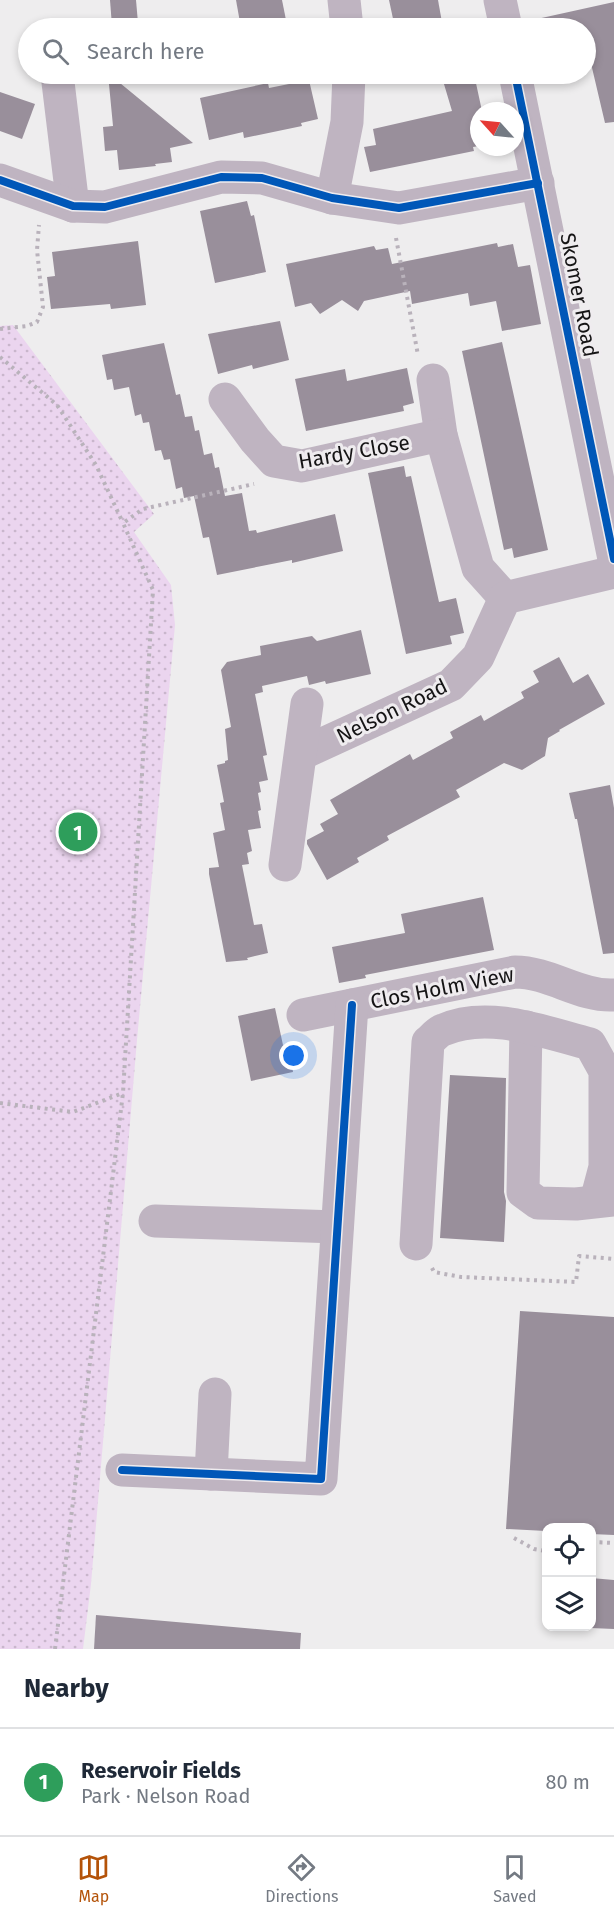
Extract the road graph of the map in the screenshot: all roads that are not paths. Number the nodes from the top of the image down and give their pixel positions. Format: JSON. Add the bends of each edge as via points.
{"nodes":[{"id":1,"x":344,"y":0,"type":"edge"},
{"id":2,"x":500,"y":0,"type":"edge"},
{"id":3,"x":346,"y":18,"type":"edge"},
{"id":4,"x":504,"y":18,"type":"edge"},
{"id":5,"x":58,"y":84,"type":"edge"},
{"id":6,"x":349,"y":84,"type":"edge"},
{"id":7,"x":517,"y":84,"type":"edge"},
{"id":8,"x":0,"y":180,"type":"edge"},
{"id":9,"x":538,"y":183,"type":"junction"},
{"id":10,"x":332,"y":198,"type":"junction"},
{"id":11,"x":73,"y":206,"type":"junction"},
{"id":12,"x":433,"y":380,"type":"road end"},
{"id":13,"x":225,"y":399,"type":"dead end"},
{"id":14,"x":441,"y":435,"type":"junction"},
{"id":15,"x":602,"y":441,"type":"edge"},
{"id":16,"x":614,"y":559,"type":"edge"},
{"id":17,"x":614,"y":572,"type":"edge"},
{"id":18,"x":505,"y":598,"type":"junction"},
{"id":19,"x":308,"y":704,"type":"dead end"},
{"id":20,"x":301,"y":754,"type":"junction"},
{"id":21,"x":285,"y":865,"type":"dead end"},
{"id":22,"x":614,"y":995,"type":"edge"},
{"id":23,"x":352,"y":1005,"type":"junction"},
{"id":24,"x":303,"y":1015,"type":"dead end"},
{"id":25,"x":526,"y":1027,"type":"junction"},
{"id":26,"x":605,"y":1200,"type":"edge"},
{"id":27,"x":155,"y":1221,"type":"dead end"},
{"id":28,"x":337,"y":1227,"type":"junction"},
{"id":29,"x":416,"y":1244,"type":"road end"},
{"id":30,"x":215,"y":1394,"type":"dead end"},
{"id":31,"x":122,"y":1470,"type":"dead end"},
{"id":32,"x":211,"y":1474,"type":"junction"}],
"edges":[{"from":1,"to":3,"type":"street"},
{"from":2,"to":4,"type":"street"},
{"from":5,"to":11,"type":"street"},
{"from":6,"to":10,"type":"street","via":[[347,122]]},
{"from":7,"to":9,"type":"street","name":"Skomer Road"},
{"from":8,"to":11,"type":"street"},
{"from":9,"to":10,"type":"street","via":[[399,208]]},
{"from":9,"to":15,"type":"street","name":"Skomer Road"},
{"from":10,"to":11,"type":"street","via":[[262,178],[221,177],[105,207]]},
{"from":12,"to":14,"type":"street"},
{"from":13,"to":14,"type":"street","name":"Hardy Close","via":[[274,461],[302,466]]},
{"from":14,"to":18,"type":"street","via":[[478,568]]},
{"from":15,"to":16,"type":"street","name":"Skomer Road"},
{"from":17,"to":18,"type":"street"},
{"from":18,"to":20,"type":"street","name":"Nelson Road","via":[[478,657],[451,686]]},
{"from":19,"to":20,"type":"street","name":"Nelson Road"},
{"from":20,"to":21,"type":"street","name":"Nelson Road"},
{"from":22,"to":23,"type":"street","name":"Clos Holm View","via":[[593,993],[529,972],[515,972]]},
{"from":23,"to":24,"type":"street","name":"Clos Holm View"},
{"from":23,"to":28,"type":"street"},
{"from":25,"to":26,"type":"street","via":[[590,1044],[604,1071]]},
{"from":25,"to":26,"type":"street","via":[[523,1192],[538,1203]]},
{"from":25,"to":29,"type":"street","via":[[483,1020],[441,1030],[428,1042]]},
{"from":27,"to":28,"type":"street"},
{"from":28,"to":32,"type":"street","via":[[321,1479]]},
{"from":30,"to":32,"type":"street"},
{"from":31,"to":32,"type":"street"}]}
